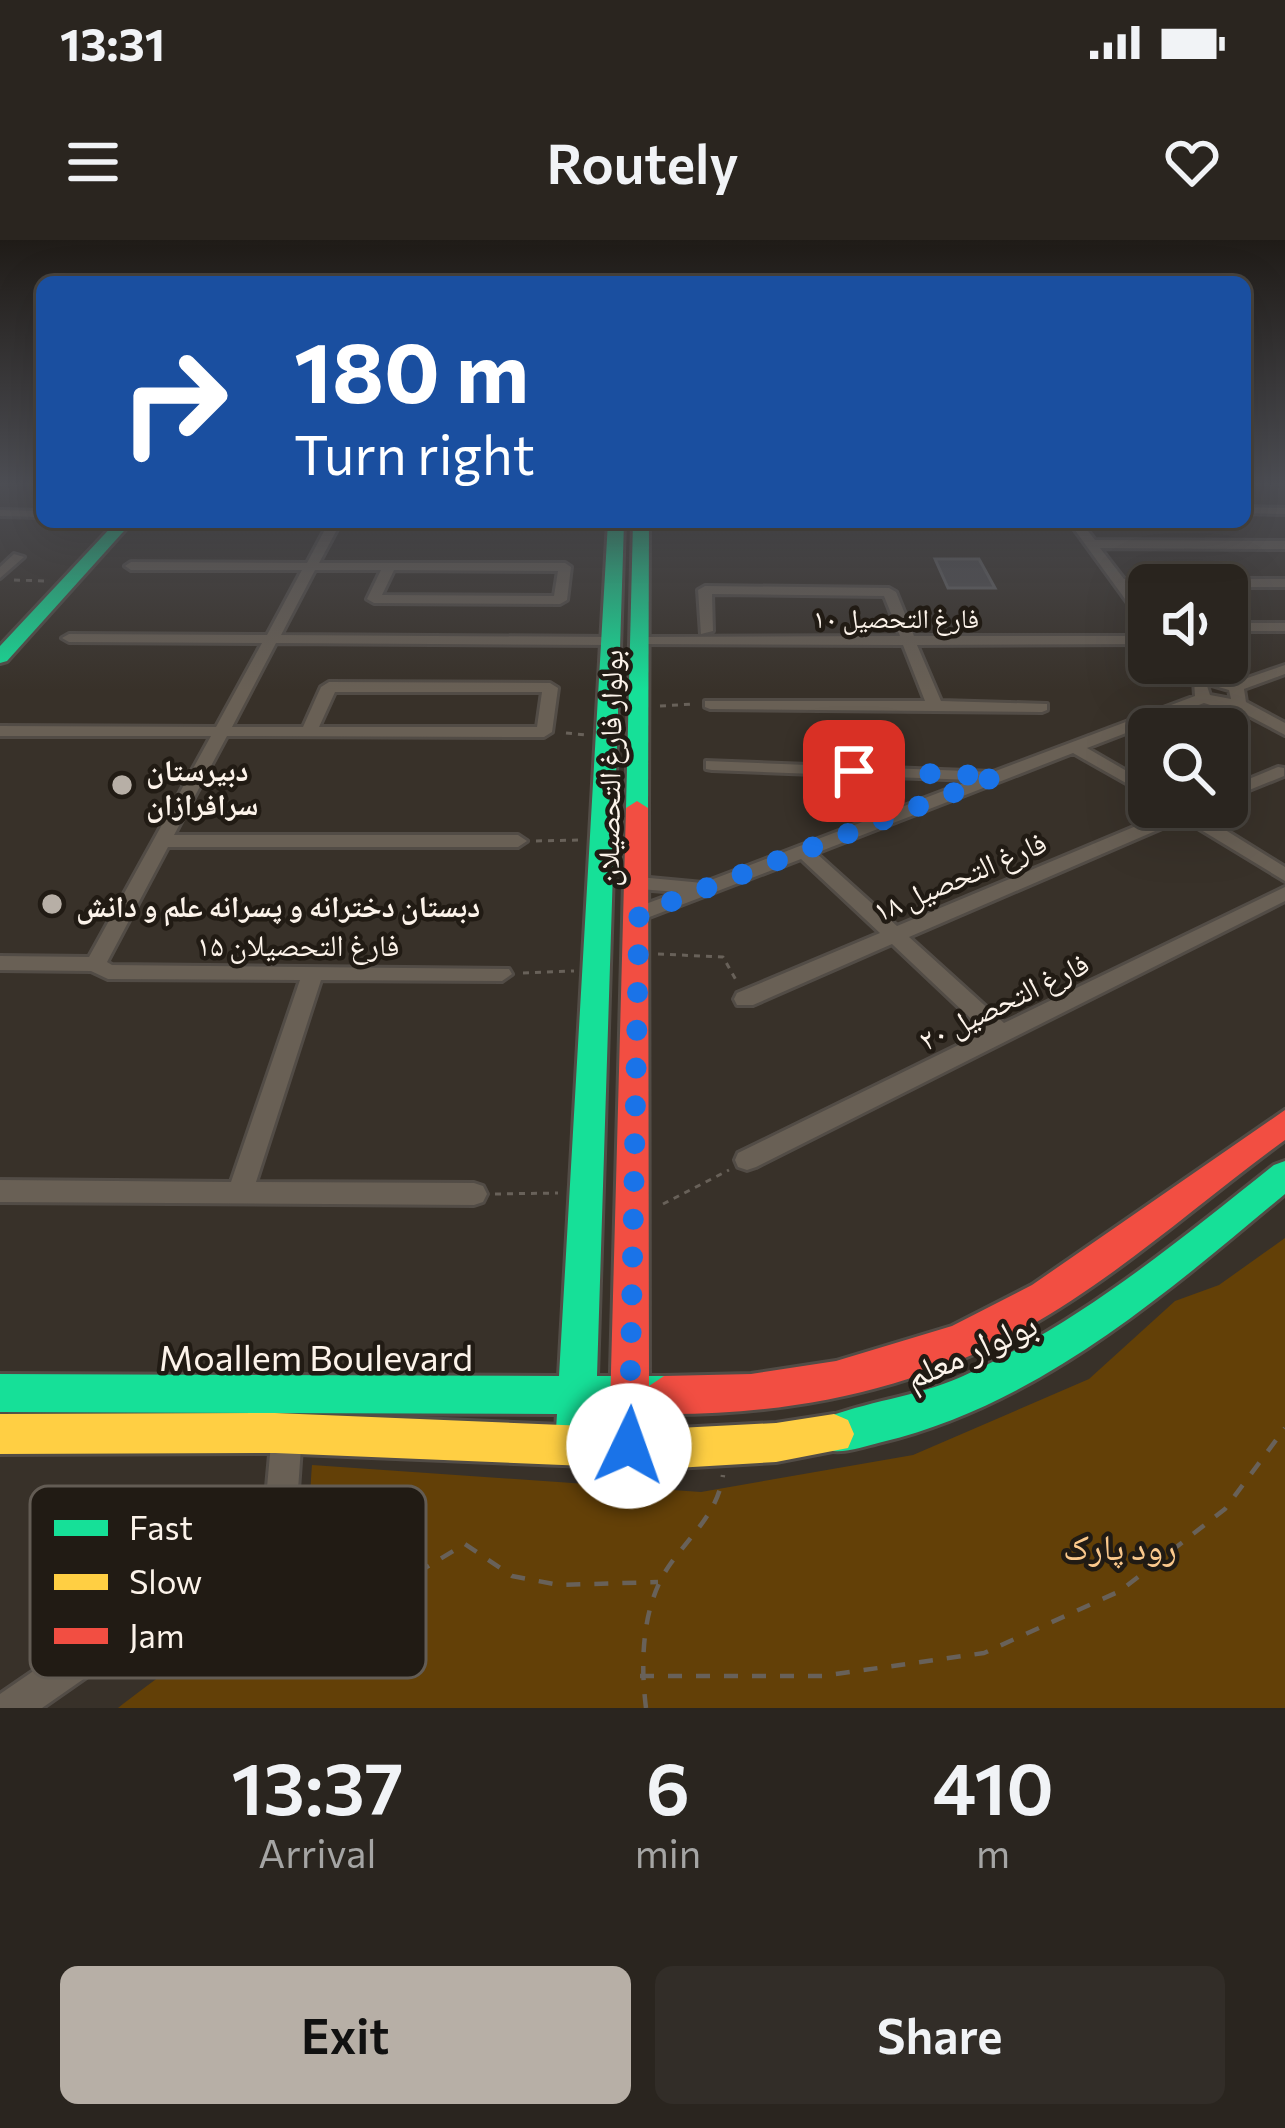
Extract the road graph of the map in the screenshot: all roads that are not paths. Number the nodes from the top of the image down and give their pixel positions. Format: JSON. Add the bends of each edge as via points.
{"nodes":[{"id":1,"x":73,"y":554,"type":"edge"},
{"id":2,"x":91,"y":554,"type":"edge"},
{"id":3,"x":318,"y":554,"type":"edge"},
{"id":4,"x":615,"y":554,"type":"edge"},
{"id":5,"x":642,"y":554,"type":"edge"},
{"id":6,"x":1098,"y":554,"type":"edge"},
{"id":7,"x":0,"y":556,"type":"edge"},
{"id":8,"x":130,"y":566,"type":"dead end"},
{"id":9,"x":311,"y":566,"type":"junction"},
{"id":10,"x":389,"y":566,"type":"junction"},
{"id":11,"x":0,"y":577,"type":"edge"},
{"id":12,"x":1120,"y":583,"type":"junction"},
{"id":13,"x":1128,"y":583,"type":"edge"},
{"id":14,"x":1248,"y":583,"type":"edge"},
{"id":15,"x":1285,"y":583,"type":"edge"},
{"id":16,"x":1128,"y":594,"type":"edge"},
{"id":17,"x":1248,"y":627,"type":"edge"},
{"id":18,"x":1285,"y":627,"type":"edge"},
{"id":19,"x":706,"y":631,"type":"dead end"},
{"id":20,"x":5,"y":635,"type":"edge"},
{"id":21,"x":69,"y":638,"type":"dead end"},
{"id":22,"x":272,"y":638,"type":"junction"},
{"id":23,"x":908,"y":640,"type":"junction"},
{"id":24,"x":1128,"y":640,"type":"edge"},
{"id":25,"x":612,"y":641,"type":"junction"},
{"id":26,"x":643,"y":641,"type":"junction"},
{"id":27,"x":0,"y":658,"type":"edge"},
{"id":28,"x":1285,"y":669,"type":"edge"},
{"id":29,"x":1199,"y":684,"type":"edge"},
{"id":30,"x":1203,"y":690,"type":"junction"},
{"id":31,"x":1236,"y":695,"type":"junction"},
{"id":32,"x":710,"y":704,"type":"road end"},
{"id":33,"x":934,"y":706,"type":"junction"},
{"id":34,"x":1042,"y":707,"type":"dead end"},
{"id":35,"x":222,"y":730,"type":"junction"},
{"id":36,"x":1285,"y":730,"type":"edge"},
{"id":37,"x":0,"y":731,"type":"edge"},
{"id":38,"x":309,"y":731,"type":"junction"},
{"id":39,"x":1074,"y":747,"type":"junction"},
{"id":40,"x":712,"y":765,"type":"dead end"},
{"id":41,"x":1278,"y":772,"type":"dead end"},
{"id":42,"x":997,"y":776,"type":"junction"},
{"id":43,"x":1128,"y":779,"type":"edge"},
{"id":44,"x":1248,"y":785,"type":"edge"},
{"id":45,"x":1142,"y":828,"type":"edge"},
{"id":46,"x":1214,"y":828,"type":"edge"},
{"id":47,"x":162,"y":841,"type":"junction"},
{"id":48,"x":518,"y":841,"type":"road end"},
{"id":49,"x":802,"y":850,"type":"junction"},
{"id":50,"x":1285,"y":875,"type":"edge"},
{"id":51,"x":639,"y":883,"type":"junction"},
{"id":52,"x":703,"y":887,"type":"junction"},
{"id":53,"x":1285,"y":893,"type":"edge"},
{"id":54,"x":639,"y":914,"type":"junction"},
{"id":55,"x":895,"y":935,"type":"junction"},
{"id":56,"x":0,"y":963,"type":"edge"},
{"id":57,"x":95,"y":964,"type":"junction"},
{"id":58,"x":313,"y":973,"type":"junction"},
{"id":59,"x":502,"y":974,"type":"road end"},
{"id":60,"x":746,"y":998,"type":"road end"},
{"id":61,"x":1002,"y":1034,"type":"junction"},
{"id":62,"x":1285,"y":1123,"type":"edge"},
{"id":63,"x":747,"y":1160,"type":"road end"},
{"id":64,"x":1285,"y":1175,"type":"edge"},
{"id":65,"x":0,"y":1191,"type":"edge"},
{"id":66,"x":240,"y":1192,"type":"junction"},
{"id":67,"x":474,"y":1194,"type":"road end"},
{"id":68,"x":577,"y":1391,"type":"junction"},
{"id":69,"x":632,"y":1392,"type":"junction"},
{"id":70,"x":0,"y":1393,"type":"edge"},
{"id":71,"x":287,"y":1433,"type":"junction"},
{"id":72,"x":0,"y":1434,"type":"edge"},
{"id":73,"x":574,"y":1445,"type":"junction"},
{"id":74,"x":629,"y":1446,"type":"junction"},
{"id":75,"x":283,"y":1486,"type":"edge"},
{"id":76,"x":55,"y":1678,"type":"edge"},
{"id":77,"x":11,"y":1708,"type":"edge"}],
"edges":[{"from":1,"to":20,"type":"main road"},
{"from":2,"to":20,"type":"main road"},
{"from":3,"to":9,"type":"street"},
{"from":4,"to":25,"type":"main road","name":"بولوار فارغ التحصیلان"},
{"from":5,"to":26,"type":"main road","name":"بولوار فارغ التحصیلان"},
{"from":6,"to":12,"type":"street"},
{"from":7,"to":11,"type":"street","via":[[18,557]]},
{"from":8,"to":9,"type":"street"},
{"from":9,"to":10,"type":"street"},
{"from":9,"to":22,"type":"street"},
{"from":10,"to":10,"type":"street","via":[[565,567],[560,600],[374,599]]},
{"from":12,"to":13,"type":"street"},
{"from":12,"to":16,"type":"street"},
{"from":14,"to":15,"type":"street"},
{"from":17,"to":18,"type":"street"},
{"from":19,"to":23,"type":"street","via":[[705,590],[889,592]]},
{"from":20,"to":27,"type":"main road"},
{"from":21,"to":22,"type":"street"},
{"from":22,"to":25,"type":"street"},
{"from":22,"to":35,"type":"street"},
{"from":23,"to":24,"type":"street","name":"فارغ التحصیل ۱۰"},
{"from":23,"to":26,"type":"street","name":"فارغ التحصیل ۱۰"},
{"from":23,"to":33,"type":"street"},
{"from":25,"to":26,"type":"main road"},
{"from":25,"to":68,"type":"main road","name":"بولوار فارغ التحصیلان"},
{"from":26,"to":51,"type":"main road","name":"بولوار فارغ التحصیلان"},
{"from":28,"to":31,"type":"street"},
{"from":29,"to":30,"type":"street"},
{"from":30,"to":31,"type":"street"},
{"from":30,"to":39,"type":"street"},
{"from":31,"to":36,"type":"street"},
{"from":32,"to":33,"type":"street"},
{"from":33,"to":34,"type":"street"},
{"from":35,"to":37,"type":"street"},
{"from":35,"to":38,"type":"street"},
{"from":35,"to":47,"type":"street"},
{"from":38,"to":38,"type":"street","via":[[329,687],[550,688],[544,732]]},
{"from":39,"to":42,"type":"street"},
{"from":39,"to":43,"type":"street"},
{"from":40,"to":42,"type":"street"},
{"from":41,"to":44,"type":"street"},
{"from":42,"to":49,"type":"street"},
{"from":45,"to":55,"type":"street","name":"فارغ التحصیل ۱۸"},
{"from":46,"to":50,"type":"street"},
{"from":47,"to":48,"type":"street"},
{"from":47,"to":57,"type":"street"},
{"from":49,"to":52,"type":"street"},
{"from":49,"to":55,"type":"street"},
{"from":51,"to":52,"type":"street"},
{"from":51,"to":54,"type":"main road","name":"بولوار فارغ التحصیلان"},
{"from":52,"to":54,"type":"street"},
{"from":53,"to":61,"type":"street","name":"فارغ التحصیل ۲۰"},
{"from":54,"to":69,"type":"main road","name":"بولوار فارغ التحصیلان"},
{"from":55,"to":60,"type":"street","name":"فارغ التحصیل ۱۸"},
{"from":55,"to":61,"type":"street"},
{"from":56,"to":57,"type":"street","name":"فارغ التحصیلان ۱۵"},
{"from":57,"to":58,"type":"street","name":"فارغ التحصیلان ۱۵","via":[[108,972]]},
{"from":58,"to":59,"type":"street","name":"فارغ التحصیلان ۱۵"},
{"from":58,"to":66,"type":"street"},
{"from":61,"to":63,"type":"street","name":"فارغ التحصیل ۲۰"},
{"from":62,"to":69,"type":"main road","name":"بولوار معلم","via":[[1002,1322],[818,1387],[721,1397]]},
{"from":64,"to":74,"type":"main road","name":"بولوار معلم","via":[[1100,1324],[1038,1362],[920,1413],[833,1436],[723,1450]]},
{"from":65,"to":66,"type":"street"},
{"from":66,"to":67,"type":"street"},
{"from":68,"to":69,"type":"main road","name":"Moallem Boulevard"},
{"from":68,"to":70,"type":"main road","name":"Moallem Boulevard"},
{"from":68,"to":73,"type":"main road","name":"بولوار فارغ التحصیلان"},
{"from":69,"to":74,"type":"main road","name":"بولوار فارغ التحصیلان"},
{"from":71,"to":72,"type":"main road"},
{"from":71,"to":73,"type":"main road"},
{"from":71,"to":75,"type":"street"},
{"from":73,"to":74,"type":"main road"},
{"from":76,"to":77,"type":"street"}]}
